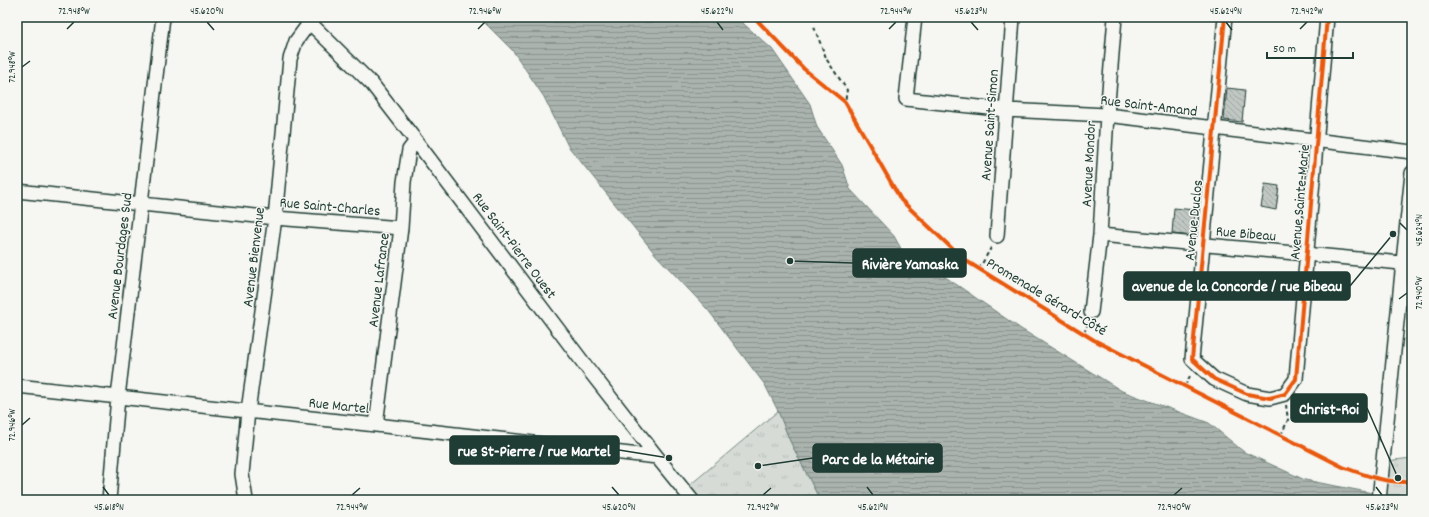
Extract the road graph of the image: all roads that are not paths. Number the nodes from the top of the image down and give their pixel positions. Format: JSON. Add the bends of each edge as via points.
{"nodes":[{"id":1,"x":163,"y":17,"type":"edge"},
{"id":2,"x":915,"y":17,"type":"edge"},
{"id":3,"x":1013,"y":17,"type":"edge"},
{"id":4,"x":1115,"y":17,"type":"edge"},
{"id":5,"x":1225,"y":17,"type":"edge"},
{"id":6,"x":1327,"y":17,"type":"edge"},
{"id":7,"x":307,"y":20,"type":"edge"},
{"id":8,"x":1007,"y":110,"type":"junction"},
{"id":9,"x":1107,"y":115,"type":"junction"},
{"id":10,"x":1214,"y":129,"type":"junction"},
{"id":11,"x":416,"y":141,"type":"junction"},
{"id":12,"x":1317,"y":141,"type":"junction"},
{"id":13,"x":1412,"y":152,"type":"edge"},
{"id":14,"x":1412,"y":173,"type":"edge"},
{"id":15,"x":17,"y":191,"type":"edge"},
{"id":16,"x":141,"y":204,"type":"junction"},
{"id":17,"x":275,"y":218,"type":"junction"},
{"id":18,"x":401,"y":228,"type":"junction"},
{"id":19,"x":1100,"y":235,"type":"junction"},
{"id":20,"x":997,"y":236,"type":"dead end"},
{"id":21,"x":1203,"y":245,"type":"junction"},
{"id":22,"x":1307,"y":254,"type":"junction"},
{"id":23,"x":1407,"y":264,"type":"edge"},
{"id":24,"x":1090,"y":317,"type":"road end"},
{"id":25,"x":17,"y":386,"type":"edge"},
{"id":26,"x":1247,"y":394,"type":"joint"},
{"id":27,"x":118,"y":397,"type":"junction"},
{"id":28,"x":248,"y":411,"type":"junction"},
{"id":29,"x":376,"y":425,"type":"junction"},
{"id":30,"x":657,"y":457,"type":"junction"},
{"id":31,"x":109,"y":500,"type":"edge"},
{"id":32,"x":246,"y":500,"type":"edge"},
{"id":33,"x":692,"y":500,"type":"edge"},
{"id":34,"x":1379,"y":500,"type":"edge"}],
"edges":[{"from":1,"to":16,"type":"street","name":"Avenue Bourdages Sud"},
{"from":2,"to":8,"type":"street","name":"Rue Saint-Amand","via":[[906,99]]},
{"from":3,"to":8,"type":"street","name":"Avenue Saint-Simon"},
{"from":4,"to":9,"type":"street","name":"Avenue Mondor"},
{"from":5,"to":10,"type":"street","name":"Avenue Duclos"},
{"from":6,"to":12,"type":"street","name":"Avenue Sainte-Marie"},
{"from":7,"to":11,"type":"street","name":"Rue Saint-Pierre Ouest","via":[[372,84]]},
{"from":7,"to":17,"type":"street","name":"Avenue Bienvenue","via":[[290,59]]},
{"from":8,"to":9,"type":"street","name":"Rue Saint-Amand"},
{"from":8,"to":20,"type":"street","name":"Avenue Saint-Simon"},
{"from":9,"to":10,"type":"street","name":"Rue Saint-Amand"},
{"from":9,"to":19,"type":"street","name":"Avenue Mondor"},
{"from":10,"to":12,"type":"street","name":"Rue Saint-Amand"},
{"from":10,"to":21,"type":"street","name":"Avenue Duclos"},
{"from":11,"to":18,"type":"street","name":"Avenue Lafrance","via":[[409,150]]},
{"from":11,"to":30,"type":"street","name":"Rue Saint-Pierre Ouest"},
{"from":12,"to":13,"type":"street","name":"Rue Saint-Amand"},
{"from":12,"to":22,"type":"street","name":"Avenue Sainte-Marie"},
{"from":14,"to":23,"type":"street"},
{"from":15,"to":16,"type":"street","name":"Rue Saint-Charles"},
{"from":16,"to":17,"type":"street","name":"Rue Saint-Charles"},
{"from":16,"to":27,"type":"street","name":"Avenue Bourdages Sud"},
{"from":17,"to":18,"type":"street","name":"Rue Saint-Charles"},
{"from":17,"to":28,"type":"street","name":"Avenue Bienvenue"},
{"from":18,"to":29,"type":"street","name":"Avenue Lafrance"},
{"from":19,"to":21,"type":"street","name":"Rue Bibeau"},
{"from":19,"to":24,"type":"street","name":"Avenue Mondor"},
{"from":21,"to":22,"type":"street","name":"Rue Bibeau"},
{"from":21,"to":26,"type":"street","name":"Avenue Duclos","via":[[1192,359],[1214,379]]},
{"from":22,"to":23,"type":"street","name":"Rue Bibeau"},
{"from":22,"to":26,"type":"street","name":"Avenue Sainte-Marie","via":[[1296,379],[1285,394],[1270,398]]},
{"from":23,"to":34,"type":"street"},
{"from":25,"to":27,"type":"street","name":"Rue Martel"},
{"from":27,"to":28,"type":"street","name":"Rue Martel"},
{"from":27,"to":31,"type":"street","name":"Avenue Bourdages Sud"},
{"from":28,"to":29,"type":"street","name":"Rue Martel"},
{"from":28,"to":32,"type":"street","name":"Avenue Bienvenue","via":[[242,474]]},
{"from":29,"to":30,"type":"street","name":"Rue Martel"},
{"from":30,"to":33,"type":"street","name":"Rue Saint-Pierre Ouest"}]}
